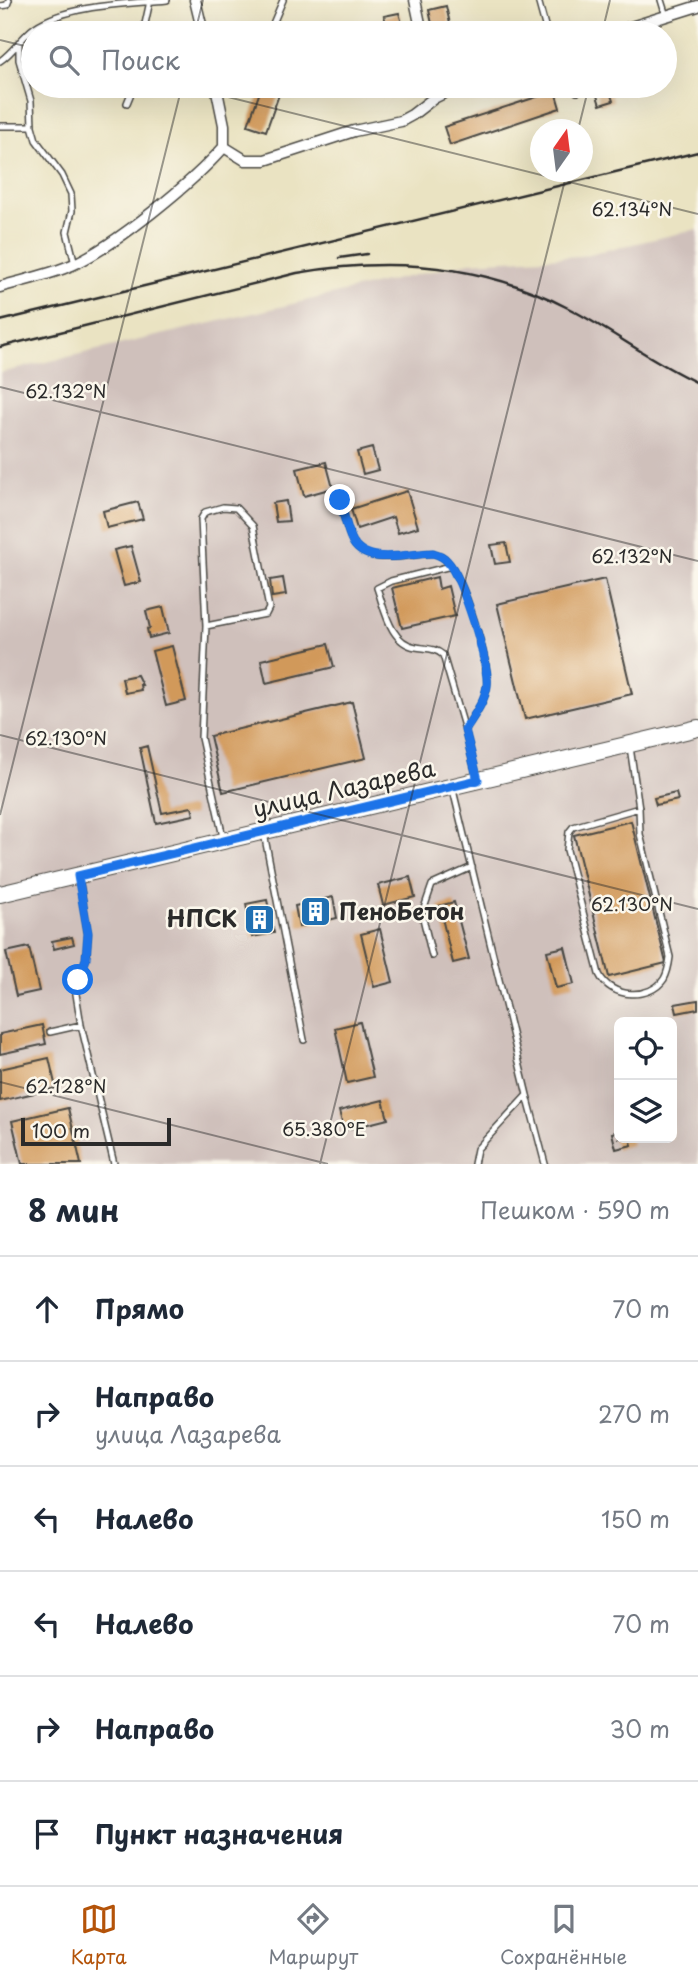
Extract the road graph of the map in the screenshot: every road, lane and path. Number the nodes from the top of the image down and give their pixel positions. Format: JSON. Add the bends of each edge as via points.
{"nodes":[{"id":1,"x":9,"y":0,"type":"edge"},
{"id":2,"x":167,"y":0,"type":"edge"},
{"id":3,"x":195,"y":0,"type":"edge"},
{"id":4,"x":283,"y":0,"type":"edge"},
{"id":5,"x":415,"y":0,"type":"edge"},
{"id":6,"x":538,"y":0,"type":"edge"},
{"id":7,"x":661,"y":0,"type":"edge"},
{"id":8,"x":121,"y":1,"type":"edge"},
{"id":9,"x":150,"y":1,"type":"edge"},
{"id":10,"x":0,"y":6,"type":"edge"},
{"id":11,"x":698,"y":6,"type":"edge"},
{"id":12,"x":666,"y":16,"type":"junction"},
{"id":13,"x":48,"y":21,"type":"edge"},
{"id":14,"x":146,"y":21,"type":"edge"},
{"id":15,"x":201,"y":21,"type":"edge"},
{"id":16,"x":275,"y":21,"type":"edge"},
{"id":17,"x":419,"y":21,"type":"edge"},
{"id":18,"x":544,"y":21,"type":"edge"},
{"id":19,"x":650,"y":21,"type":"edge"},
{"id":20,"x":19,"y":42,"type":"joint"},
{"id":21,"x":0,"y":61,"type":"edge"},
{"id":22,"x":21,"y":67,"type":"edge"},
{"id":23,"x":30,"y":98,"type":"edge"},
{"id":24,"x":129,"y":98,"type":"edge"},
{"id":25,"x":218,"y":98,"type":"edge"},
{"id":26,"x":434,"y":98,"type":"edge"},
{"id":27,"x":127,"y":103,"type":"dead end"},
{"id":28,"x":32,"y":126,"type":"junction"},
{"id":29,"x":0,"y":127,"type":"edge"},
{"id":30,"x":224,"y":147,"type":"junction"},
{"id":31,"x":75,"y":264,"type":"junction"},
{"id":32,"x":0,"y":287,"type":"edge"},
{"id":33,"x":340,"y":500,"type":"dead end"},
{"id":34,"x":451,"y":566,"type":"junction"},
{"id":35,"x":206,"y":626,"type":"junction"},
{"id":36,"x":698,"y":728,"type":"edge"},
{"id":37,"x":465,"y":730,"type":"junction"},
{"id":38,"x":630,"y":744,"type":"junction"},
{"id":39,"x":478,"y":780,"type":"junction"},
{"id":40,"x":452,"y":787,"type":"junction"},
{"id":41,"x":639,"y":808,"type":"junction"},
{"id":42,"x":264,"y":831,"type":"junction"},
{"id":43,"x":224,"y":840,"type":"junction"},
{"id":44,"x":472,"y":867,"type":"junction"},
{"id":45,"x":78,"y":876,"type":"junction"},
{"id":46,"x":0,"y":894,"type":"edge"},
{"id":47,"x":432,"y":956,"type":"dead end"},
{"id":48,"x":80,"y":1025,"type":"junction"},
{"id":49,"x":50,"y":1032,"type":"dead end"},
{"id":50,"x":303,"y":1040,"type":"dead end"},
{"id":51,"x":527,"y":1095,"type":"junction"},
{"id":52,"x":114,"y":1164,"type":"edge"},
{"id":53,"x":474,"y":1164,"type":"edge"},
{"id":54,"x":545,"y":1164,"type":"edge"}],
"edges":[{"from":1,"to":10,"type":"lane"},
{"from":2,"to":9,"type":"lane"},
{"from":3,"to":15,"type":"street"},
{"from":4,"to":16,"type":"lane"},
{"from":5,"to":17,"type":"street"},
{"from":6,"to":18,"type":"lane"},
{"from":7,"to":12,"type":"lane"},
{"from":8,"to":9,"type":"lane"},
{"from":8,"to":13,"type":"lane"},
{"from":9,"to":14,"type":"lane"},
{"from":11,"to":12,"type":"street"},
{"from":12,"to":19,"type":"street"},
{"from":20,"to":21,"type":"lane"},
{"from":20,"to":22,"type":"lane"},
{"from":23,"to":28,"type":"lane"},
{"from":24,"to":27,"type":"lane"},
{"from":25,"to":30,"type":"street"},
{"from":26,"to":30,"type":"street","via":[[401,121],[265,160],[245,160]]},
{"from":28,"to":29,"type":"lane"},
{"from":28,"to":31,"type":"lane","via":[[71,194],[67,232]]},
{"from":30,"to":31,"type":"street","via":[[181,188]]},
{"from":31,"to":32,"type":"street"},
{"from":33,"to":34,"type":"lane","via":[[357,547],[374,557],[433,553]]},
{"from":34,"to":37,"type":"lane","via":[[471,610],[487,675],[484,696]]},
{"from":34,"to":37,"type":"lane","via":[[377,588],[400,641],[443,655]]},
{"from":35,"to":35,"type":"lane","via":[[201,519],[205,512],[236,508],[253,526],[269,608],[266,614]]},
{"from":35,"to":43,"type":"lane","via":[[201,738]]},
{"from":36,"to":38,"type":"main road","name":"улица Лазарева"},
{"from":37,"to":39,"type":"lane"},
{"from":38,"to":39,"type":"main road","name":"улица Лазарева"},
{"from":38,"to":41,"type":"lane"},
{"from":39,"to":40,"type":"main road","name":"улица Лазарева"},
{"from":40,"to":42,"type":"main road","name":"улица Лазарева"},
{"from":40,"to":44,"type":"lane"},
{"from":41,"to":41,"type":"lane","via":[[640,834],[670,957],[669,968],[657,986],[629,994],[608,988],[599,974],[568,840],[573,827]]},
{"from":42,"to":43,"type":"main road","name":"улица Лазарева"},
{"from":42,"to":50,"type":"lane"},
{"from":43,"to":45,"type":"main road","name":"улица Лазарева"},
{"from":44,"to":47,"type":"lane","via":[[432,886],[422,914]]},
{"from":44,"to":51,"type":"lane"},
{"from":45,"to":46,"type":"main road","name":"улица Лазарева"},
{"from":45,"to":48,"type":"lane","via":[[88,933],[76,995]]},
{"from":48,"to":49,"type":"lane"},
{"from":48,"to":52,"type":"lane"},
{"from":51,"to":53,"type":"lane","via":[[477,1149]]},
{"from":51,"to":54,"type":"lane"}]}
